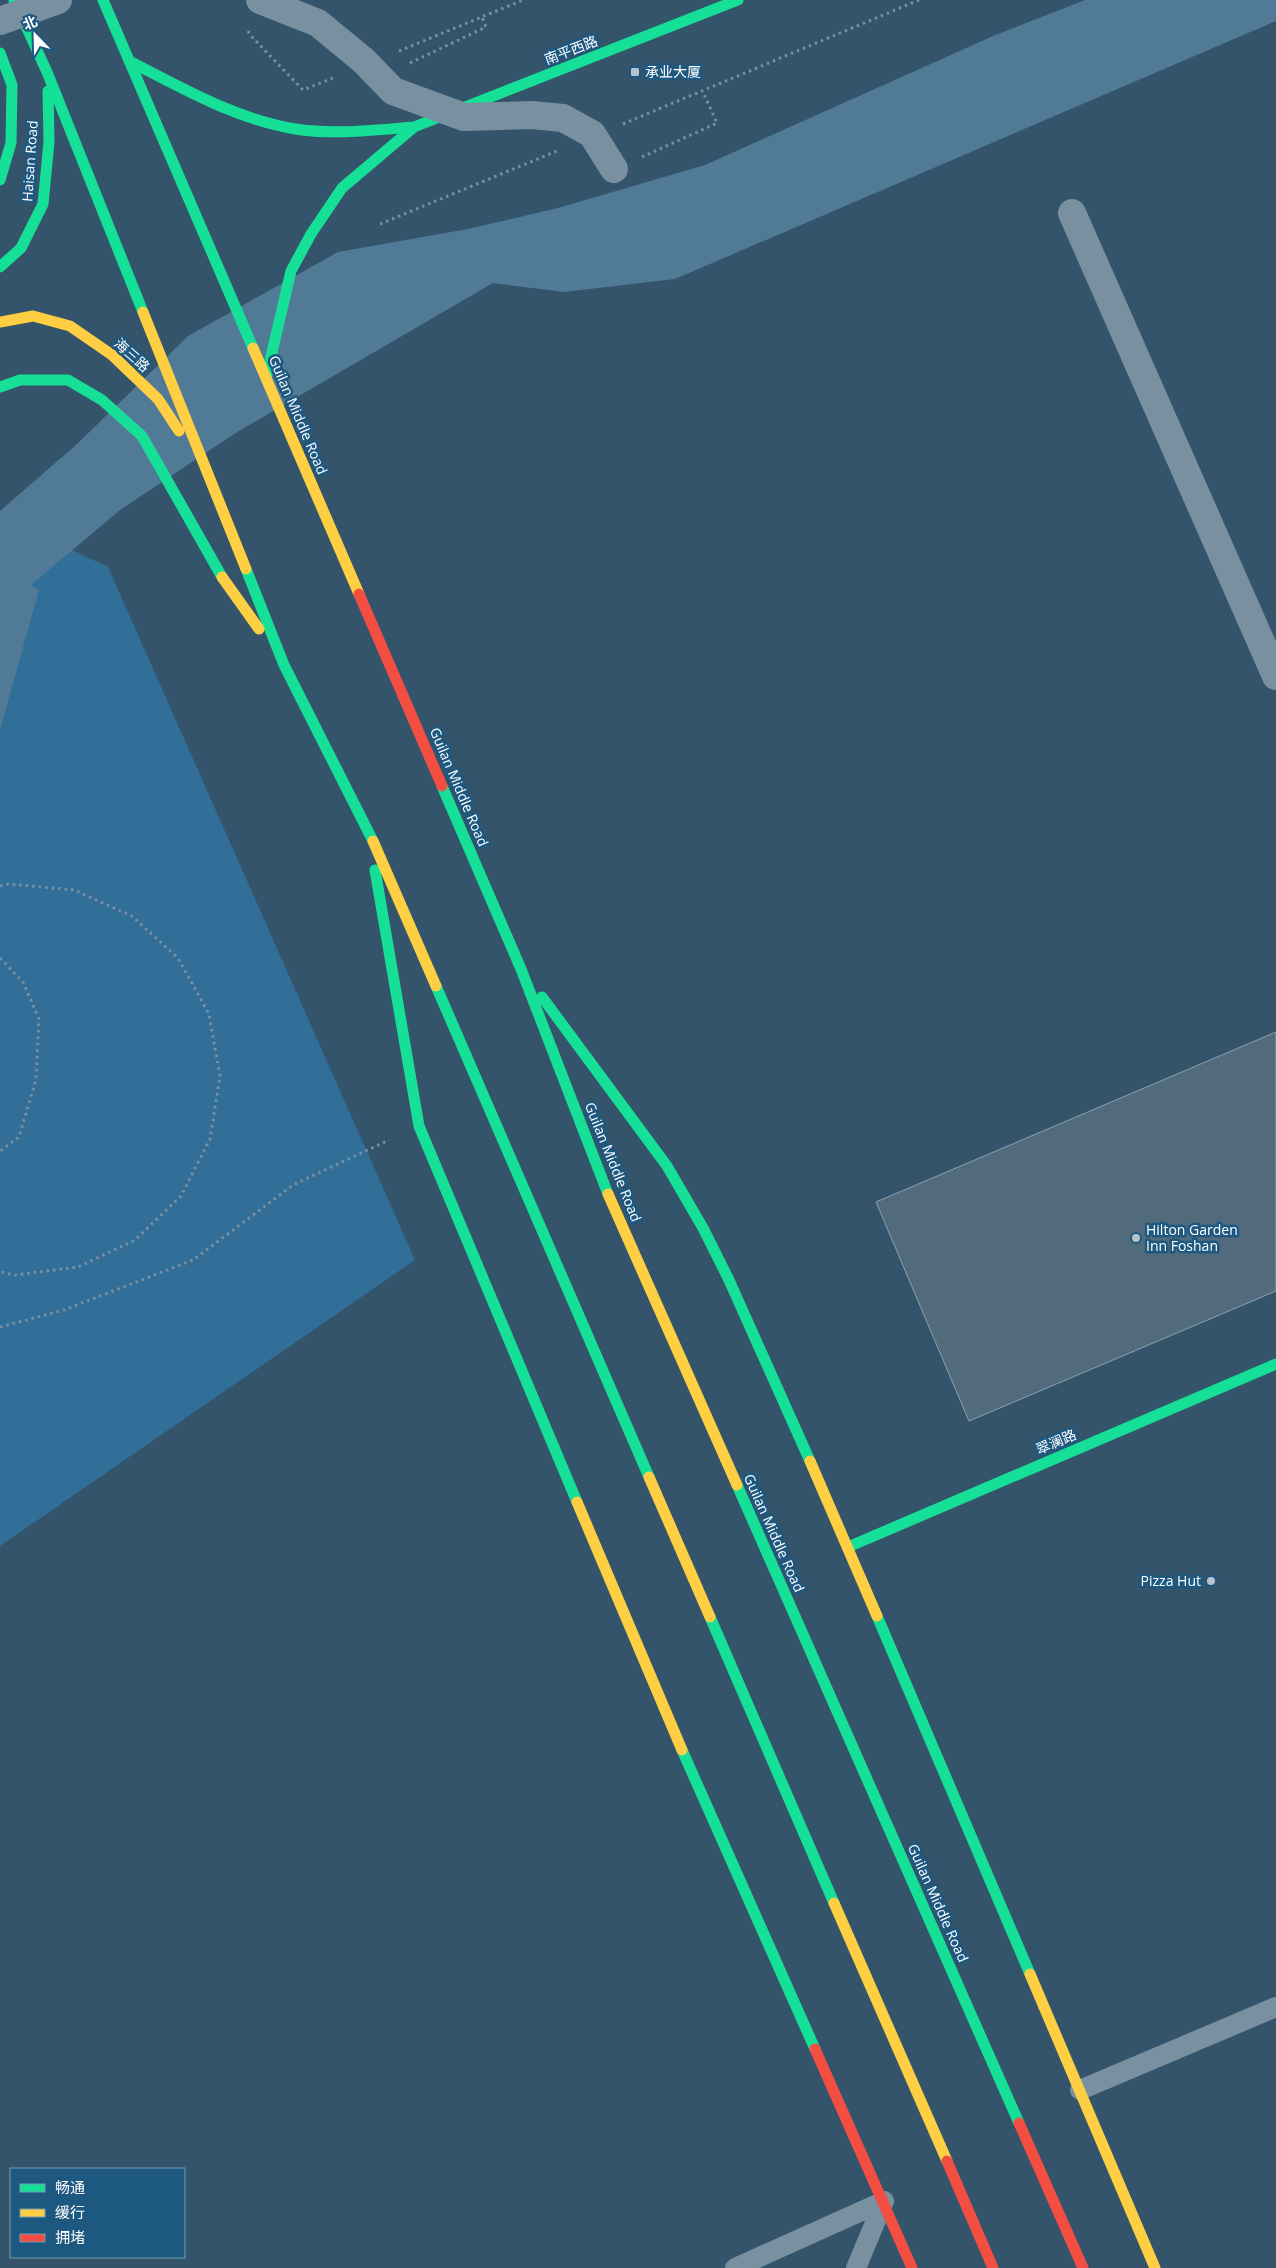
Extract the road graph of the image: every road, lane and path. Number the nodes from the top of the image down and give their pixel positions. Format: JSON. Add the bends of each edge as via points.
{"nodes":[{"id":1,"x":14,"y":0,"type":"edge"},
{"id":2,"x":58,"y":0,"type":"edge"},
{"id":3,"x":103,"y":0,"type":"edge"},
{"id":4,"x":260,"y":0,"type":"edge"},
{"id":5,"x":523,"y":0,"type":"edge"},
{"id":6,"x":738,"y":0,"type":"edge"},
{"id":7,"x":919,"y":0,"type":"edge"},
{"id":8,"x":482,"y":17,"type":"junction"},
{"id":9,"x":0,"y":21,"type":"edge"},
{"id":10,"x":247,"y":27,"type":"dead end"},
{"id":11,"x":0,"y":53,"type":"edge"},
{"id":12,"x":129,"y":61,"type":"junction"},
{"id":13,"x":386,"y":65,"type":"junction"},
{"id":14,"x":47,"y":72,"type":"junction"},
{"id":15,"x":339,"y":76,"type":"dead end"},
{"id":16,"x":703,"y":92,"type":"junction"},
{"id":17,"x":620,"y":126,"type":"dead end"},
{"id":18,"x":414,"y":128,"type":"junction"},
{"id":19,"x":565,"y":148,"type":"dead end"},
{"id":20,"x":614,"y":169,"type":"joint"},
{"id":21,"x":0,"y":180,"type":"edge"},
{"id":22,"x":1072,"y":213,"type":"dead end"},
{"id":23,"x":380,"y":224,"type":"dead end"},
{"id":24,"x":0,"y":267,"type":"edge"},
{"id":25,"x":0,"y":322,"type":"edge"},
{"id":26,"x":266,"y":378,"type":"junction"},
{"id":27,"x":0,"y":387,"type":"edge"},
{"id":28,"x":208,"y":473,"type":"junction"},
{"id":29,"x":284,"y":665,"type":"junction"},
{"id":30,"x":1276,"y":676,"type":"edge"},
{"id":31,"x":367,"y":826,"type":"junction"},
{"id":32,"x":0,"y":886,"type":"edge"},
{"id":33,"x":0,"y":958,"type":"edge"},
{"id":34,"x":521,"y":969,"type":"junction"},
{"id":35,"x":420,"y":1126,"type":"junction"},
{"id":36,"x":0,"y":1151,"type":"edge"},
{"id":37,"x":0,"y":1272,"type":"edge"},
{"id":38,"x":0,"y":1327,"type":"edge"},
{"id":39,"x":1276,"y":1364,"type":"edge"},
{"id":40,"x":848,"y":1547,"type":"junction"},
{"id":41,"x":1276,"y":2007,"type":"edge"},
{"id":42,"x":1080,"y":2090,"type":"junction"},
{"id":43,"x":884,"y":2201,"type":"junction"},
{"id":44,"x":735,"y":2268,"type":"edge"},
{"id":45,"x":856,"y":2268,"type":"edge"},
{"id":46,"x":912,"y":2268,"type":"edge"},
{"id":47,"x":993,"y":2268,"type":"edge"},
{"id":48,"x":1083,"y":2268,"type":"edge"},
{"id":49,"x":1155,"y":2268,"type":"edge"}],
"edges":[{"from":1,"to":14,"type":"main road"},
{"from":2,"to":9,"type":"street","bridge":true},
{"from":3,"to":12,"type":"main road","name":"Guilan Middle Road"},
{"from":4,"to":13,"type":"street","bridge":true,"via":[[318,23],[364,61]]},
{"from":5,"to":8,"type":"path"},
{"from":6,"to":18,"type":"main road","name":"南平西路"},
{"from":7,"to":16,"type":"path"},
{"from":8,"to":13,"type":"path"},
{"from":8,"to":13,"type":"path","via":[[486,27]]},
{"from":10,"to":15,"type":"path","via":[[251,36],[303,90]]},
{"from":11,"to":21,"type":"main road","via":[[12,85],[11,143]]},
{"from":12,"to":18,"type":"main road","via":[[232,112],[281,127],[331,131]]},
{"from":12,"to":26,"type":"main road","name":"Guilan Middle Road"},
{"from":13,"to":20,"type":"street","bridge":true,"via":[[393,91],[464,117],[532,115],[563,118],[592,134]]},
{"from":14,"to":24,"type":"main road","name":"Haisan Road","via":[[49,142],[44,204],[21,248]]},
{"from":14,"to":28,"type":"main road"},
{"from":16,"to":17,"type":"path"},
{"from":16,"to":20,"type":"path","via":[[717,123]]},
{"from":18,"to":26,"type":"main road","via":[[342,188],[311,234],[291,271]]},
{"from":19,"to":23,"type":"path"},
{"from":22,"to":30,"type":"street"},
{"from":25,"to":28,"type":"main road","name":"海三路","via":[[33,316],[70,326],[112,355],[158,399]]},
{"from":26,"to":34,"type":"main road","name":"Guilan Middle Road"},
{"from":27,"to":29,"type":"main road","via":[[20,380],[68,380],[102,400],[142,436],[217,570]]},
{"from":28,"to":29,"type":"main road"},
{"from":29,"to":31,"type":"main road"},
{"from":31,"to":35,"type":"main road"},
{"from":31,"to":47,"type":"main road"},
{"from":32,"to":37,"type":"path","via":[[74,890],[132,916],[178,958],[205,1006],[220,1076],[210,1139],[181,1196],[135,1240],[78,1267],[15,1275]]},
{"from":33,"to":36,"type":"path","via":[[23,982],[39,1019],[36,1080],[31,1099],[19,1136]]},
{"from":34,"to":40,"type":"main road","via":[[667,1166],[703,1228]]},
{"from":34,"to":48,"type":"main road","name":"Guilan Middle Road","via":[[599,1173]]},
{"from":35,"to":38,"type":"path","via":[[293,1185],[193,1260],[64,1310]]},
{"from":35,"to":43,"type":"main road","via":[[664,1710]]},
{"from":39,"to":40,"type":"main road","name":"翠澜路"},
{"from":40,"to":42,"type":"main road"},
{"from":41,"to":42,"type":"lane"},
{"from":42,"to":49,"type":"main road"},
{"from":43,"to":44,"type":"lane"},
{"from":43,"to":45,"type":"lane"},
{"from":43,"to":46,"type":"main road"}]}
